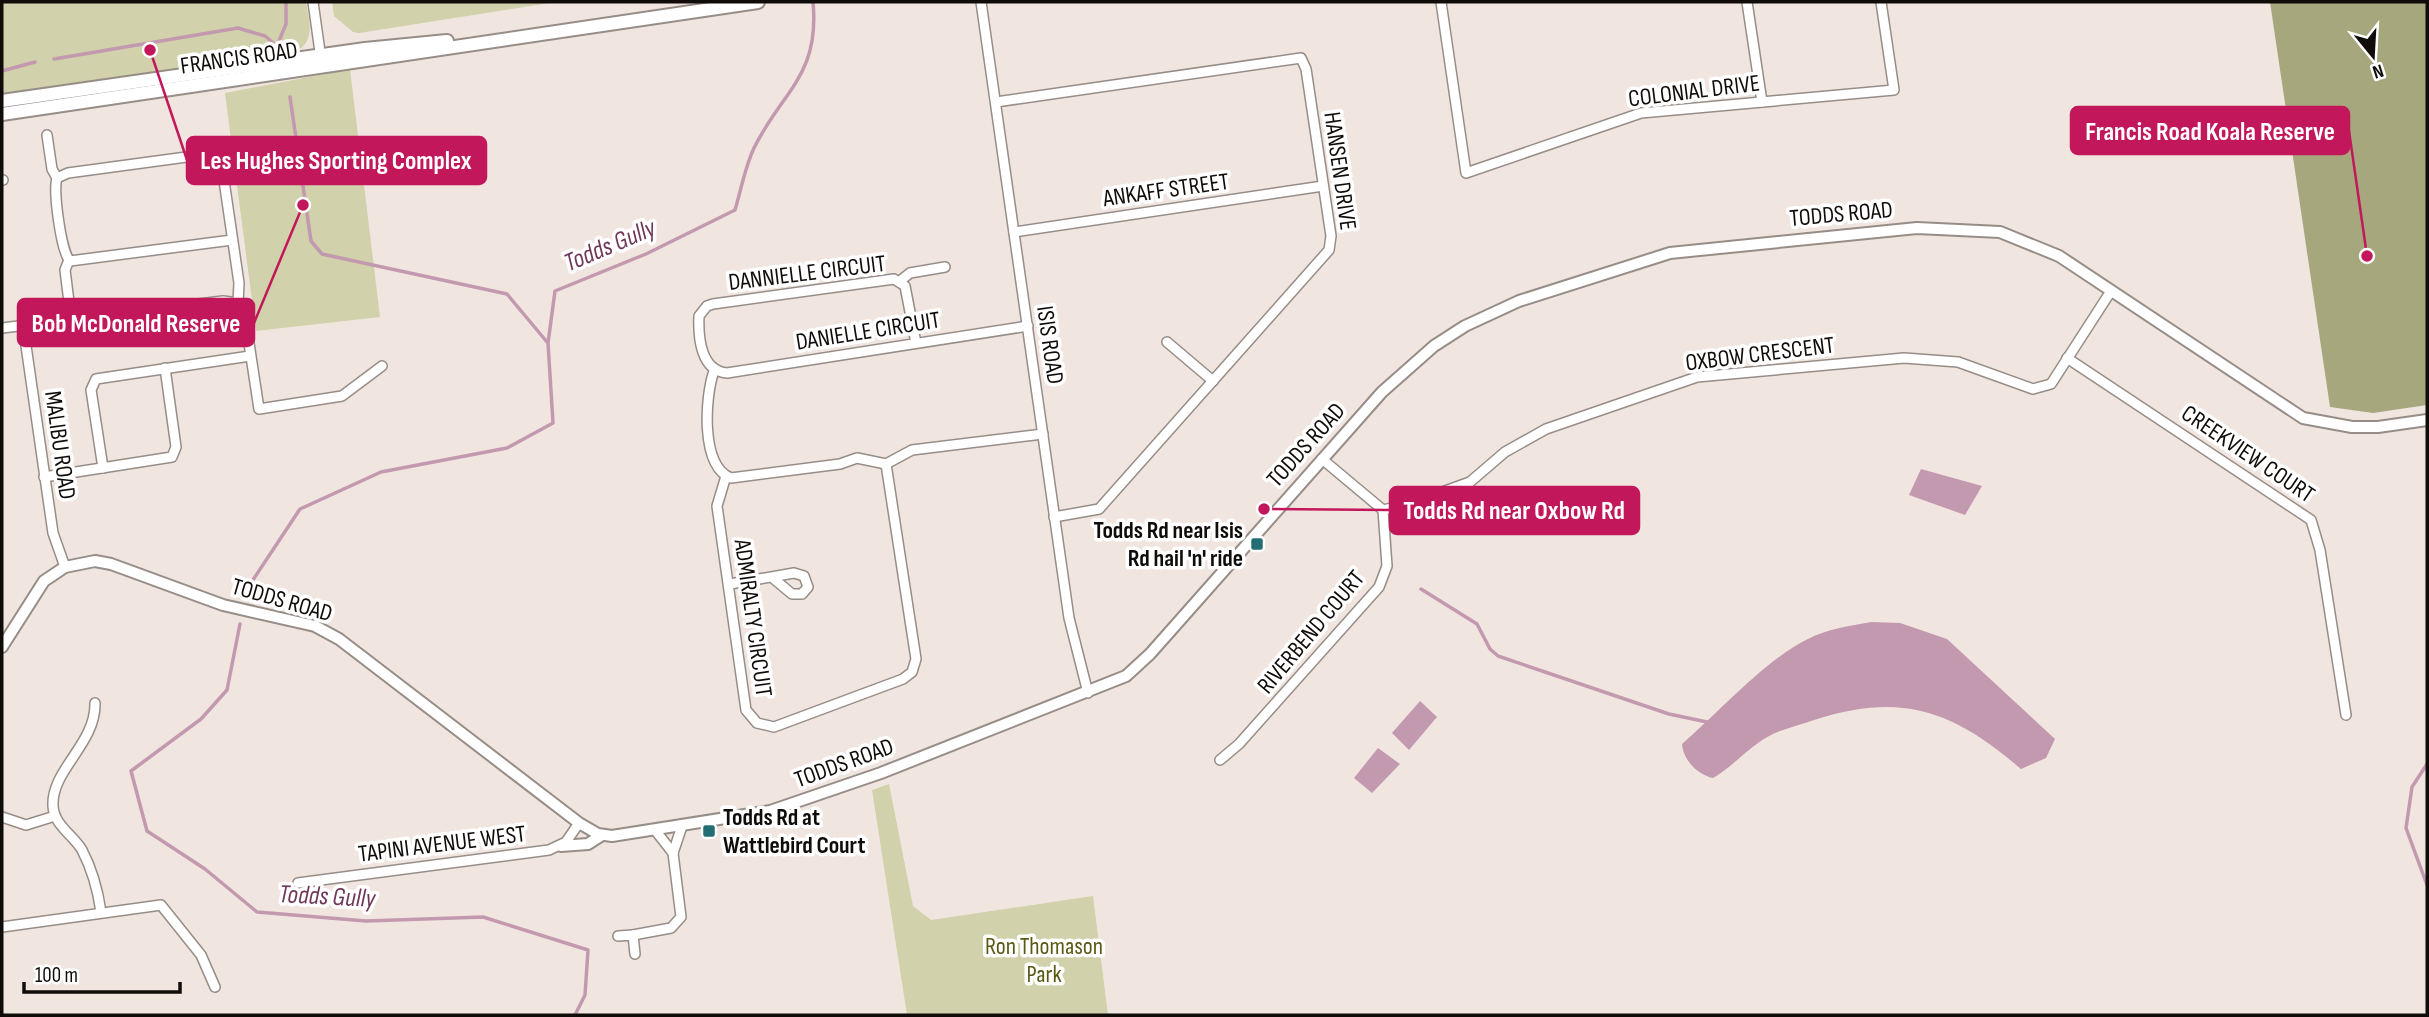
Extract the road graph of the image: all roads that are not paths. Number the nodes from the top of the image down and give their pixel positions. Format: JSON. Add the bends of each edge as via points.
{"nodes":[{"id":1,"x":313,"y":2,"type":"edge"},
{"id":2,"x":758,"y":2,"type":"edge"},
{"id":3,"x":981,"y":2,"type":"edge"},
{"id":4,"x":1441,"y":2,"type":"edge"},
{"id":5,"x":1747,"y":2,"type":"edge"},
{"id":6,"x":1881,"y":2,"type":"edge"},
{"id":7,"x":322,"y":62,"type":"junction"},
{"id":8,"x":2,"y":101,"type":"edge"},
{"id":9,"x":996,"y":102,"type":"junction"},
{"id":10,"x":1762,"y":102,"type":"junction"},
{"id":11,"x":2,"y":114,"type":"edge"},
{"id":12,"x":47,"y":135,"type":"dead end"},
{"id":13,"x":57,"y":178,"type":"junction"},
{"id":14,"x":1323,"y":186,"type":"junction"},
{"id":15,"x":1014,"y":232,"type":"junction"},
{"id":16,"x":232,"y":240,"type":"junction"},
{"id":17,"x":69,"y":260,"type":"junction"},
{"id":18,"x":946,"y":267,"type":"dead end"},
{"id":19,"x":900,"y":281,"type":"junction"},
{"id":20,"x":2111,"y":291,"type":"junction"},
{"id":21,"x":69,"y":302,"type":"dead end"},
{"id":22,"x":238,"y":303,"type":"junction"},
{"id":23,"x":23,"y":325,"type":"junction"},
{"id":24,"x":1028,"y":326,"type":"junction"},
{"id":25,"x":2,"y":328,"type":"edge"},
{"id":26,"x":1167,"y":342,"type":"dead end"},
{"id":27,"x":916,"y":343,"type":"junction"},
{"id":28,"x":250,"y":356,"type":"junction"},
{"id":29,"x":2067,"y":358,"type":"junction"},
{"id":30,"x":382,"y":366,"type":"dead end"},
{"id":31,"x":165,"y":368,"type":"junction"},
{"id":32,"x":714,"y":371,"type":"junction"},
{"id":33,"x":1213,"y":381,"type":"junction"},
{"id":34,"x":2427,"y":420,"type":"edge"},
{"id":35,"x":1043,"y":434,"type":"junction"},
{"id":36,"x":1322,"y":459,"type":"junction"},
{"id":37,"x":887,"y":464,"type":"junction"},
{"id":38,"x":103,"y":468,"type":"junction"},
{"id":39,"x":726,"y":476,"type":"junction"},
{"id":40,"x":44,"y":477,"type":"junction"},
{"id":41,"x":1383,"y":510,"type":"junction"},
{"id":42,"x":1054,"y":517,"type":"junction"},
{"id":43,"x":65,"y":567,"type":"junction"},
{"id":44,"x":774,"y":579,"type":"dead end"},
{"id":45,"x":730,"y":584,"type":"junction"},
{"id":46,"x":2,"y":647,"type":"edge"},
{"id":47,"x":1088,"y":693,"type":"junction"},
{"id":48,"x":95,"y":704,"type":"dead end"},
{"id":49,"x":2346,"y":715,"type":"dead end"},
{"id":50,"x":1220,"y":760,"type":"dead end"},
{"id":51,"x":55,"y":816,"type":"junction"},
{"id":52,"x":2,"y":817,"type":"edge"},
{"id":53,"x":579,"y":823,"type":"junction"},
{"id":54,"x":682,"y":826,"type":"junction"},
{"id":55,"x":655,"y":830,"type":"junction"},
{"id":56,"x":602,"y":835,"type":"junction"},
{"id":57,"x":561,"y":846,"type":"junction"},
{"id":58,"x":673,"y":853,"type":"junction"},
{"id":59,"x":298,"y":883,"type":"dead end"},
{"id":60,"x":101,"y":912,"type":"junction"},
{"id":61,"x":2,"y":927,"type":"edge"},
{"id":62,"x":633,"y":934,"type":"junction"},
{"id":63,"x":618,"y":936,"type":"dead end"},
{"id":64,"x":635,"y":954,"type":"dead end"},
{"id":65,"x":215,"y":987,"type":"dead end"}],
"edges":[{"from":1,"to":7,"type":"street"},
{"from":2,"to":7,"type":"main road","name":"FRANCIS ROAD","via":[[483,41],[395,46]]},
{"from":3,"to":9,"type":"street","name":"ISIS ROAD"},
{"from":4,"to":10,"type":"street","name":"COLONIAL DRIVE","via":[[1466,173],[1641,113]]},
{"from":5,"to":10,"type":"street"},
{"from":6,"to":10,"type":"street","name":"COLONIAL DRIVE","via":[[1894,90]]},
{"from":7,"to":8,"type":"main road","name":"FRANCIS ROAD"},
{"from":7,"to":11,"type":"main road","name":"FRANCIS ROAD"},
{"from":9,"to":14,"type":"street","name":"HANSEN DRIVE","via":[[1301,58]]},
{"from":9,"to":15,"type":"street","name":"ISIS ROAD"},
{"from":12,"to":13,"type":"street"},
{"from":13,"to":16,"type":"street","via":[[214,152],[220,158]]},
{"from":13,"to":17,"type":"street"},
{"from":14,"to":15,"type":"street","name":"ANKAFF STREET"},
{"from":14,"to":33,"type":"street","name":"HANSEN DRIVE","via":[[1329,250]]},
{"from":15,"to":24,"type":"street","name":"ISIS ROAD"},
{"from":16,"to":17,"type":"street"},
{"from":16,"to":22,"type":"street"},
{"from":17,"to":21,"type":"street","via":[[65,270]]},
{"from":18,"to":19,"type":"street","name":"DANNIELLE CIRCUIT","via":[[910,273]]},
{"from":19,"to":27,"type":"street","name":"DANNIELLE CIRCUIT","via":[[908,293]]},
{"from":19,"to":32,"type":"street","name":"DANNIELLE CIRCUIT","via":[[888,278],[707,306],[699,323],[706,362]]},
{"from":20,"to":29,"type":"street","name":"OXBOW CRESCENT"},
{"from":20,"to":34,"type":"street","name":"TODDS ROAD","via":[[2304,418],[2352,427]]},
{"from":20,"to":36,"type":"street","name":"TODDS ROAD","via":[[2059,256],[2000,232],[1917,228],[1670,253],[1519,301],[1465,326],[1406,368]]},
{"from":22,"to":23,"type":"street","via":[[223,301]]},
{"from":22,"to":28,"type":"street","via":[[244,313]]},
{"from":23,"to":25,"type":"street"},
{"from":23,"to":40,"type":"street","name":"MALIBU ROAD"},
{"from":24,"to":27,"type":"street","name":"DANIELLE CIRCUIT"},
{"from":24,"to":35,"type":"street","name":"ISIS ROAD"},
{"from":26,"to":33,"type":"street"},
{"from":27,"to":32,"type":"street","name":"DANIELLE CIRCUIT","via":[[727,373]]},
{"from":28,"to":30,"type":"street","via":[[258,409],[342,396]]},
{"from":28,"to":31,"type":"street"},
{"from":29,"to":41,"type":"street","name":"OXBOW CRESCENT","via":[[2051,384],[2033,389],[1958,362],[1904,358],[1697,377],[1546,429],[1505,452],[1471,481]]},
{"from":29,"to":49,"type":"street","name":"CREEKVIEW COURT","via":[[2311,520],[2320,550]]},
{"from":31,"to":38,"type":"street","via":[[174,455]]},
{"from":31,"to":38,"type":"street","via":[[102,377],[92,383]]},
{"from":32,"to":39,"type":"street","via":[[707,426],[713,462]]},
{"from":33,"to":42,"type":"street","name":"HANSEN DRIVE","via":[[1099,509]]},
{"from":35,"to":37,"type":"street","via":[[912,450]]},
{"from":35,"to":42,"type":"street","name":"ISIS ROAD"},
{"from":36,"to":41,"type":"street"},
{"from":36,"to":47,"type":"street","name":"TODDS ROAD","via":[[1138,667]]},
{"from":37,"to":39,"type":"street","via":[[857,458],[736,479]]},
{"from":37,"to":45,"type":"street","name":"ADMIRALTY CIRCUIT","via":[[916,659],[912,672],[903,679],[774,727],[757,723],[746,710]]},
{"from":38,"to":40,"type":"street"},
{"from":39,"to":45,"type":"street","name":"ADMIRALTY CIRCUIT","via":[[718,506]]},
{"from":40,"to":43,"type":"street","name":"MALIBU ROAD","via":[[52,533]]},
{"from":41,"to":50,"type":"street","name":"RIVERBEND COURT","via":[[1387,566],[1379,587]]},
{"from":42,"to":47,"type":"street","name":"ISIS ROAD","via":[[1069,618]]},
{"from":43,"to":46,"type":"street","via":[[44,582]]},
{"from":43,"to":53,"type":"street","name":"TODDS ROAD","via":[[104,562],[223,605],[322,629]]},
{"from":44,"to":45,"type":"street"},
{"from":47,"to":54,"type":"street","name":"TODDS ROAD","via":[[786,806]]},
{"from":48,"to":51,"type":"street","via":[[93,726],[55,790]]},
{"from":51,"to":52,"type":"street","via":[[26,825]]},
{"from":51,"to":60,"type":"street","via":[[86,859]]},
{"from":53,"to":56,"type":"street","name":"TODDS ROAD"},
{"from":53,"to":57,"type":"street","name":"TAPINI AVENUE WEST"},
{"from":54,"to":55,"type":"street","name":"TODDS ROAD"},
{"from":54,"to":58,"type":"street"},
{"from":55,"to":56,"type":"street","name":"TODDS ROAD"},
{"from":55,"to":58,"type":"street"},
{"from":56,"to":57,"type":"street","via":[[588,844]]},
{"from":57,"to":59,"type":"street","name":"TAPINI AVENUE WEST"},
{"from":58,"to":62,"type":"street","via":[[679,921],[668,929]]},
{"from":60,"to":61,"type":"street"},
{"from":60,"to":65,"type":"street","via":[[163,906],[201,955]]},
{"from":62,"to":63,"type":"street"},
{"from":62,"to":64,"type":"street"}]}
